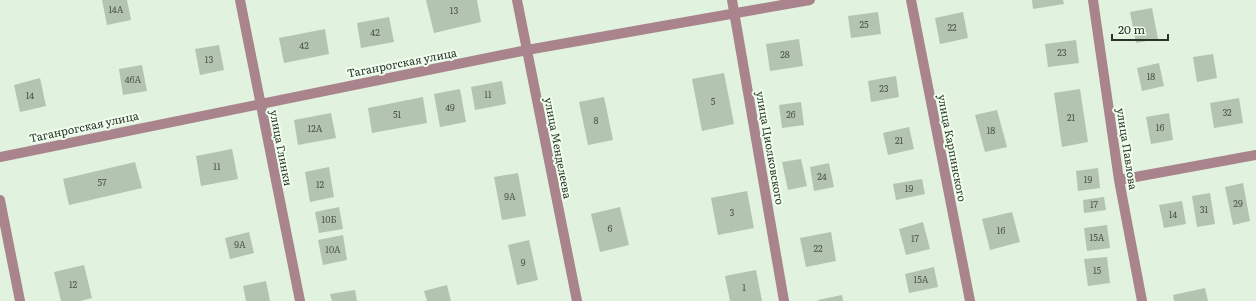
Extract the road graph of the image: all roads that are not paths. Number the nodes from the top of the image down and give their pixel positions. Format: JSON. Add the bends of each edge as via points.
{"nodes":[{"id":1,"x":240,"y":0,"type":"edge"},
{"id":2,"x":517,"y":0,"type":"edge"},
{"id":3,"x":732,"y":0,"type":"edge"},
{"id":4,"x":810,"y":0,"type":"edge"},
{"id":5,"x":911,"y":0,"type":"edge"},
{"id":6,"x":1093,"y":0,"type":"edge"},
{"id":7,"x":734,"y":14,"type":"junction"},
{"id":8,"x":527,"y":50,"type":"junction"},
{"id":9,"x":260,"y":103,"type":"junction"},
{"id":10,"x":1256,"y":155,"type":"edge"},
{"id":11,"x":0,"y":157,"type":"edge"},
{"id":12,"x":1119,"y":180,"type":"junction"},
{"id":13,"x":0,"y":200,"type":"edge"},
{"id":14,"x":20,"y":301,"type":"edge"},
{"id":15,"x":300,"y":301,"type":"edge"},
{"id":16,"x":577,"y":301,"type":"edge"},
{"id":17,"x":784,"y":301,"type":"edge"},
{"id":18,"x":970,"y":301,"type":"edge"},
{"id":19,"x":1142,"y":301,"type":"edge"}],
"edges":[{"from":1,"to":9,"type":"street","name":"улица Глинки"},
{"from":2,"to":8,"type":"street","name":"улица Менделеева"},
{"from":3,"to":7,"type":"street","name":"улица Циолковского"},
{"from":4,"to":7,"type":"street","name":"Таганрогская улица"},
{"from":5,"to":18,"type":"street","name":"улица Карпинского"},
{"from":6,"to":12,"type":"street","name":"улица Павлова"},
{"from":7,"to":8,"type":"street","name":"Таганрогская улица"},
{"from":7,"to":17,"type":"street","name":"улица Циолковского"},
{"from":8,"to":9,"type":"street","name":"Таганрогская улица"},
{"from":8,"to":16,"type":"street","name":"улица Менделеева"},
{"from":9,"to":11,"type":"street","name":"Таганрогская улица"},
{"from":9,"to":15,"type":"street","name":"улица Глинки"},
{"from":10,"to":12,"type":"street"},
{"from":12,"to":19,"type":"street","name":"улица Павлова"},
{"from":13,"to":14,"type":"street"}]}
